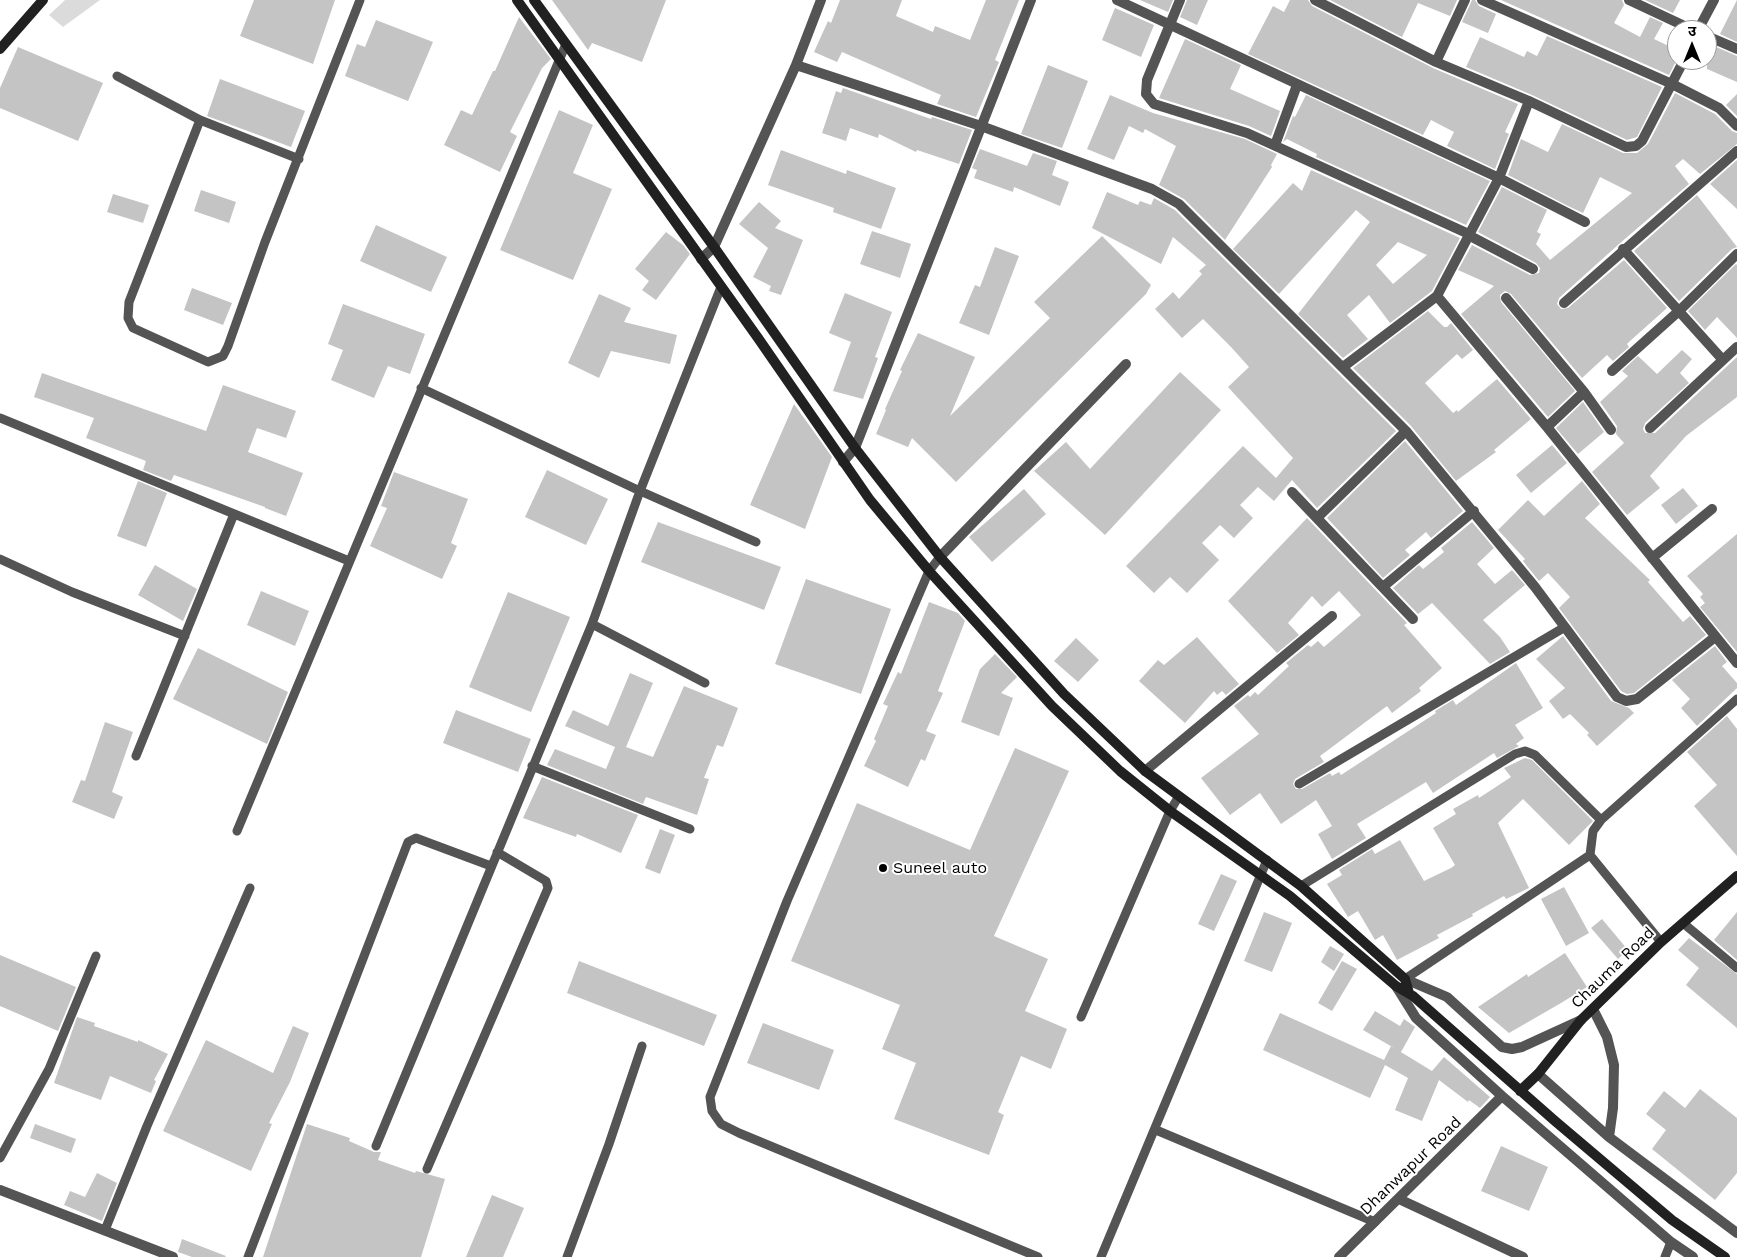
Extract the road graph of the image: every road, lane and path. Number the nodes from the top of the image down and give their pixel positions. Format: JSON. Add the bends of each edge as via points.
{"nodes":[{"id":1,"x":43,"y":0,"type":"edge"},
{"id":2,"x":360,"y":0,"type":"edge"},
{"id":3,"x":517,"y":0,"type":"edge"},
{"id":4,"x":534,"y":0,"type":"edge"},
{"id":5,"x":821,"y":0,"type":"edge"},
{"id":6,"x":1031,"y":0,"type":"edge"},
{"id":7,"x":1117,"y":0,"type":"edge"},
{"id":8,"x":1180,"y":0,"type":"edge"},
{"id":9,"x":1314,"y":0,"type":"edge"},
{"id":10,"x":1465,"y":0,"type":"edge"},
{"id":11,"x":1482,"y":0,"type":"edge"},
{"id":12,"x":1628,"y":0,"type":"edge"},
{"id":13,"x":1714,"y":0,"type":"edge"},
{"id":14,"x":1671,"y":20,"type":"edge"},
{"id":15,"x":1703,"y":20,"type":"edge"},
{"id":16,"x":1168,"y":26,"type":"junction"},
{"id":17,"x":1717,"y":40,"type":"edge"},
{"id":18,"x":566,"y":44,"type":"junction"},
{"id":19,"x":1737,"y":48,"type":"edge"},
{"id":20,"x":0,"y":49,"type":"edge"},
{"id":21,"x":560,"y":60,"type":"junction"},
{"id":22,"x":1436,"y":62,"type":"junction"},
{"id":23,"x":796,"y":65,"type":"junction"},
{"id":24,"x":1679,"y":70,"type":"edge"},
{"id":25,"x":117,"y":76,"type":"dead end"},
{"id":26,"x":1672,"y":84,"type":"junction"},
{"id":27,"x":1298,"y":85,"type":"junction"},
{"id":28,"x":1529,"y":101,"type":"junction"},
{"id":29,"x":200,"y":120,"type":"junction"},
{"id":30,"x":981,"y":126,"type":"junction"},
{"id":31,"x":1737,"y":126,"type":"edge"},
{"id":32,"x":1275,"y":145,"type":"junction"},
{"id":33,"x":1737,"y":151,"type":"edge"},
{"id":34,"x":299,"y":159,"type":"junction"},
{"id":35,"x":652,"y":163,"type":"junction"},
{"id":36,"x":640,"y":173,"type":"junction"},
{"id":37,"x":1499,"y":178,"type":"junction"},
{"id":38,"x":1585,"y":222,"type":"dead end"},
{"id":39,"x":1472,"y":236,"type":"junction"},
{"id":40,"x":714,"y":247,"type":"junction"},
{"id":41,"x":1624,"y":249,"type":"junction"},
{"id":42,"x":1737,"y":254,"type":"edge"},
{"id":43,"x":702,"y":259,"type":"junction"},
{"id":44,"x":1533,"y":269,"type":"dead end"},
{"id":45,"x":721,"y":287,"type":"junction"},
{"id":46,"x":1437,"y":296,"type":"junction"},
{"id":47,"x":1506,"y":298,"type":"dead end"},
{"id":48,"x":1564,"y":303,"type":"dead end"},
{"id":49,"x":1680,"y":310,"type":"junction"},
{"id":50,"x":1737,"y":347,"type":"edge"},
{"id":51,"x":1722,"y":358,"type":"junction"},
{"id":52,"x":1126,"y":364,"type":"dead end"},
{"id":53,"x":1343,"y":367,"type":"junction"},
{"id":54,"x":1612,"y":371,"type":"dead end"},
{"id":55,"x":421,"y":388,"type":"junction"},
{"id":56,"x":1584,"y":392,"type":"junction"},
{"id":57,"x":0,"y":418,"type":"edge"},
{"id":58,"x":1547,"y":427,"type":"junction"},
{"id":59,"x":1650,"y":428,"type":"dead end"},
{"id":60,"x":1611,"y":430,"type":"dead end"},
{"id":61,"x":1406,"y":431,"type":"junction"},
{"id":62,"x":855,"y":448,"type":"junction"},
{"id":63,"x":843,"y":462,"type":"junction"},
{"id":64,"x":640,"y":492,"type":"junction"},
{"id":65,"x":1292,"y":492,"type":"dead end"},
{"id":66,"x":1712,"y":509,"type":"dead end"},
{"id":67,"x":1474,"y":511,"type":"junction"},
{"id":68,"x":234,"y":514,"type":"junction"},
{"id":69,"x":1318,"y":517,"type":"junction"},
{"id":70,"x":756,"y":542,"type":"dead end"},
{"id":71,"x":940,"y":557,"type":"junction"},
{"id":72,"x":1652,"y":558,"type":"junction"},
{"id":73,"x":0,"y":559,"type":"edge"},
{"id":74,"x":349,"y":562,"type":"junction"},
{"id":75,"x":929,"y":571,"type":"junction"},
{"id":76,"x":1384,"y":586,"type":"junction"},
{"id":77,"x":1332,"y":616,"type":"dead end"},
{"id":78,"x":1413,"y":619,"type":"dead end"},
{"id":79,"x":592,"y":624,"type":"junction"},
{"id":80,"x":1565,"y":627,"type":"junction"},
{"id":81,"x":185,"y":636,"type":"junction"},
{"id":82,"x":1715,"y":636,"type":"junction"},
{"id":83,"x":1737,"y":663,"type":"edge"},
{"id":84,"x":705,"y":683,"type":"dead end"},
{"id":85,"x":1064,"y":694,"type":"junction"},
{"id":86,"x":1737,"y":699,"type":"edge"},
{"id":87,"x":1052,"y":706,"type":"junction"},
{"id":88,"x":136,"y":756,"type":"dead end"},
{"id":89,"x":532,"y":766,"type":"junction"},
{"id":90,"x":1145,"y":771,"type":"junction"},
{"id":91,"x":1299,"y":784,"type":"dead end"},
{"id":92,"x":1180,"y":796,"type":"junction"},
{"id":93,"x":1170,"y":810,"type":"junction"},
{"id":94,"x":1601,"y":820,"type":"junction"},
{"id":95,"x":690,"y":829,"type":"dead end"},
{"id":96,"x":237,"y":831,"type":"dead end"},
{"id":97,"x":497,"y":852,"type":"junction"},
{"id":98,"x":1590,"y":856,"type":"junction"},
{"id":99,"x":1267,"y":860,"type":"junction"},
{"id":100,"x":491,"y":866,"type":"junction"},
{"id":101,"x":1260,"y":875,"type":"junction"},
{"id":102,"x":1737,"y":876,"type":"edge"},
{"id":103,"x":1301,"y":886,"type":"junction"},
{"id":104,"x":250,"y":888,"type":"dead end"},
{"id":105,"x":1683,"y":923,"type":"junction"},
{"id":106,"x":1661,"y":942,"type":"junction"},
{"id":107,"x":96,"y":956,"type":"dead end"},
{"id":108,"x":1737,"y":968,"type":"edge"},
{"id":109,"x":1406,"y":979,"type":"junction"},
{"id":110,"x":1396,"y":986,"type":"junction"},
{"id":111,"x":1409,"y":993,"type":"junction"},
{"id":112,"x":1593,"y":1009,"type":"junction"},
{"id":113,"x":1081,"y":1017,"type":"dead end"},
{"id":114,"x":1581,"y":1020,"type":"junction"},
{"id":115,"x":642,"y":1046,"type":"dead end"},
{"id":116,"x":1538,"y":1074,"type":"junction"},
{"id":117,"x":1520,"y":1091,"type":"junction"},
{"id":118,"x":1502,"y":1096,"type":"junction"},
{"id":119,"x":1156,"y":1130,"type":"junction"},
{"id":120,"x":1609,"y":1137,"type":"junction"},
{"id":121,"x":376,"y":1146,"type":"dead end"},
{"id":122,"x":0,"y":1158,"type":"edge"},
{"id":123,"x":427,"y":1169,"type":"dead end"},
{"id":124,"x":0,"y":1190,"type":"edge"},
{"id":125,"x":1399,"y":1199,"type":"junction"},
{"id":126,"x":1375,"y":1222,"type":"junction"},
{"id":127,"x":105,"y":1230,"type":"junction"},
{"id":128,"x":1737,"y":1234,"type":"edge"},
{"id":129,"x":1671,"y":1242,"type":"junction"},
{"id":130,"x":173,"y":1257,"type":"edge"},
{"id":131,"x":248,"y":1257,"type":"edge"},
{"id":132,"x":566,"y":1257,"type":"edge"},
{"id":133,"x":1038,"y":1257,"type":"edge"},
{"id":134,"x":1101,"y":1257,"type":"edge"},
{"id":135,"x":1340,"y":1257,"type":"edge"},
{"id":136,"x":1523,"y":1257,"type":"edge"},
{"id":137,"x":1665,"y":1257,"type":"edge"},
{"id":138,"x":1693,"y":1257,"type":"edge"},
{"id":139,"x":1725,"y":1257,"type":"edge"}],
"edges":[{"from":1,"to":20,"type":"street"},
{"from":2,"to":34,"type":"lane"},
{"from":3,"to":21,"type":"street"},
{"from":4,"to":18,"type":"street"},
{"from":5,"to":23,"type":"street"},
{"from":6,"to":30,"type":"street"},
{"from":7,"to":16,"type":"street"},
{"from":8,"to":16,"type":"street"},
{"from":9,"to":22,"type":"street"},
{"from":10,"to":22,"type":"street"},
{"from":11,"to":26,"type":"street"},
{"from":12,"to":14,"type":"street"},
{"from":13,"to":15,"type":"street"},
{"from":16,"to":27,"type":"street"},
{"from":16,"to":32,"type":"street","via":[[1147,80],[1146,94],[1154,104]]},
{"from":17,"to":19,"type":"street"},
{"from":18,"to":21,"type":"lane"},
{"from":18,"to":35,"type":"street"},
{"from":21,"to":36,"type":"street"},
{"from":21,"to":55,"type":"lane"},
{"from":22,"to":28,"type":"street"},
{"from":23,"to":30,"type":"street"},
{"from":23,"to":40,"type":"street"},
{"from":24,"to":26,"type":"street"},
{"from":25,"to":29,"type":"lane"},
{"from":26,"to":28,"type":"street","via":[[1642,141],[1636,146],[1626,147]]},
{"from":26,"to":31,"type":"street","via":[[1719,108]]},
{"from":27,"to":32,"type":"street"},
{"from":27,"to":37,"type":"street"},
{"from":28,"to":37,"type":"street"},
{"from":29,"to":34,"type":"lane"},
{"from":29,"to":34,"type":"lane","via":[[129,302],[128,318],[133,328],[208,362],[223,356],[228,346]]},
{"from":30,"to":53,"type":"street","via":[[1167,196],[1179,204]]},
{"from":30,"to":62,"type":"street"},
{"from":32,"to":39,"type":"street"},
{"from":33,"to":41,"type":"street"},
{"from":35,"to":36,"type":"street"},
{"from":35,"to":40,"type":"street"},
{"from":36,"to":43,"type":"street"},
{"from":37,"to":38,"type":"street"},
{"from":37,"to":39,"type":"street"},
{"from":39,"to":44,"type":"street"},
{"from":39,"to":46,"type":"street"},
{"from":40,"to":43,"type":"street"},
{"from":40,"to":62,"type":"street"},
{"from":41,"to":48,"type":"street"},
{"from":41,"to":49,"type":"street"},
{"from":42,"to":49,"type":"street"},
{"from":43,"to":45,"type":"street"},
{"from":45,"to":63,"type":"street"},
{"from":45,"to":64,"type":"lane"},
{"from":46,"to":53,"type":"street"},
{"from":46,"to":58,"type":"street"},
{"from":47,"to":56,"type":"street"},
{"from":49,"to":51,"type":"street"},
{"from":49,"to":54,"type":"street"},
{"from":50,"to":51,"type":"street"},
{"from":51,"to":59,"type":"street"},
{"from":52,"to":71,"type":"street"},
{"from":53,"to":61,"type":"street"},
{"from":55,"to":64,"type":"lane"},
{"from":55,"to":74,"type":"lane"},
{"from":56,"to":58,"type":"street"},
{"from":56,"to":60,"type":"street"},
{"from":57,"to":68,"type":"lane"},
{"from":58,"to":72,"type":"street"},
{"from":61,"to":67,"type":"street"},
{"from":61,"to":69,"type":"street"},
{"from":62,"to":63,"type":"street"},
{"from":62,"to":71,"type":"street"},
{"from":63,"to":75,"type":"street"},
{"from":64,"to":70,"type":"lane"},
{"from":64,"to":79,"type":"lane"},
{"from":65,"to":69,"type":"street"},
{"from":66,"to":72,"type":"street"},
{"from":67,"to":76,"type":"street"},
{"from":67,"to":80,"type":"street"},
{"from":68,"to":74,"type":"lane"},
{"from":68,"to":81,"type":"lane"},
{"from":69,"to":76,"type":"street"},
{"from":71,"to":75,"type":"lane"},
{"from":71,"to":85,"type":"street"},
{"from":72,"to":82,"type":"street"},
{"from":73,"to":81,"type":"lane","via":[[72,592]]},
{"from":74,"to":96,"type":"lane"},
{"from":75,"to":87,"type":"street"},
{"from":75,"to":133,"type":"lane","via":[[787,901],[710,1097],[712,1111],[721,1124],[740,1133]]},
{"from":76,"to":78,"type":"street"},
{"from":77,"to":90,"type":"street"},
{"from":79,"to":84,"type":"lane"},
{"from":79,"to":89,"type":"lane"},
{"from":80,"to":82,"type":"street","via":[[1617,697],[1626,701],[1637,699]]},
{"from":80,"to":91,"type":"lane"},
{"from":81,"to":88,"type":"lane"},
{"from":82,"to":83,"type":"street"},
{"from":85,"to":87,"type":"street"},
{"from":85,"to":90,"type":"street"},
{"from":86,"to":94,"type":"lane"},
{"from":87,"to":93,"type":"street","via":[[1120,771]]},
{"from":89,"to":95,"type":"lane"},
{"from":89,"to":97,"type":"lane"},
{"from":90,"to":92,"type":"street"},
{"from":92,"to":93,"type":"lane"},
{"from":92,"to":99,"type":"street"},
{"from":93,"to":101,"type":"street"},
{"from":93,"to":113,"type":"lane"},
{"from":94,"to":98,"type":"lane","via":[[1593,831]]},
{"from":94,"to":103,"type":"lane","via":[[1535,755],[1525,751]]},
{"from":97,"to":100,"type":"lane"},
{"from":97,"to":123,"type":"lane","via":[[546,881],[548,888]]},
{"from":98,"to":106,"type":"lane"},
{"from":98,"to":109,"type":"lane"},
{"from":99,"to":101,"type":"lane"},
{"from":99,"to":103,"type":"street"},
{"from":100,"to":121,"type":"lane"},
{"from":100,"to":131,"type":"lane","via":[[416,838],[408,842]]},
{"from":101,"to":110,"type":"street","via":[[1290,896]]},
{"from":101,"to":119,"type":"lane"},
{"from":102,"to":105,"type":"street","name":"Chauma Road"},
{"from":103,"to":109,"type":"street"},
{"from":104,"to":127,"type":"lane"},
{"from":105,"to":106,"type":"street","name":"Chauma Road"},
{"from":105,"to":108,"type":"lane"},
{"from":106,"to":112,"type":"street","name":"Chauma Road"},
{"from":107,"to":122,"type":"lane","via":[[49,1069]]},
{"from":109,"to":111,"type":"street"},
{"from":109,"to":114,"type":"street","via":[[1451,1000],[1502,1047],[1522,1047]]},
{"from":110,"to":111,"type":"street"},
{"from":110,"to":118,"type":"street","via":[[1416,1018]]},
{"from":111,"to":117,"type":"street"},
{"from":112,"to":114,"type":"street","name":"Chauma Road"},
{"from":112,"to":120,"type":"street","via":[[1607,1037],[1614,1066]]},
{"from":114,"to":116,"type":"street","name":"Chauma Road"},
{"from":115,"to":132,"type":"lane"},
{"from":116,"to":117,"type":"street","name":"Chauma Road"},
{"from":116,"to":120,"type":"street"},
{"from":117,"to":139,"type":"street","via":[[1672,1220]]},
{"from":118,"to":125,"type":"street","name":"Dhanwapur Road"},
{"from":118,"to":129,"type":"street"},
{"from":119,"to":126,"type":"lane"},
{"from":119,"to":134,"type":"lane"},
{"from":120,"to":128,"type":"street"},
{"from":124,"to":127,"type":"street"},
{"from":125,"to":126,"type":"street","name":"Dhanwapur Road"},
{"from":125,"to":136,"type":"street"},
{"from":126,"to":135,"type":"street","name":"Dhanwapur Road"},
{"from":127,"to":130,"type":"street"},
{"from":129,"to":137,"type":"lane"},
{"from":129,"to":138,"type":"street"}]}
